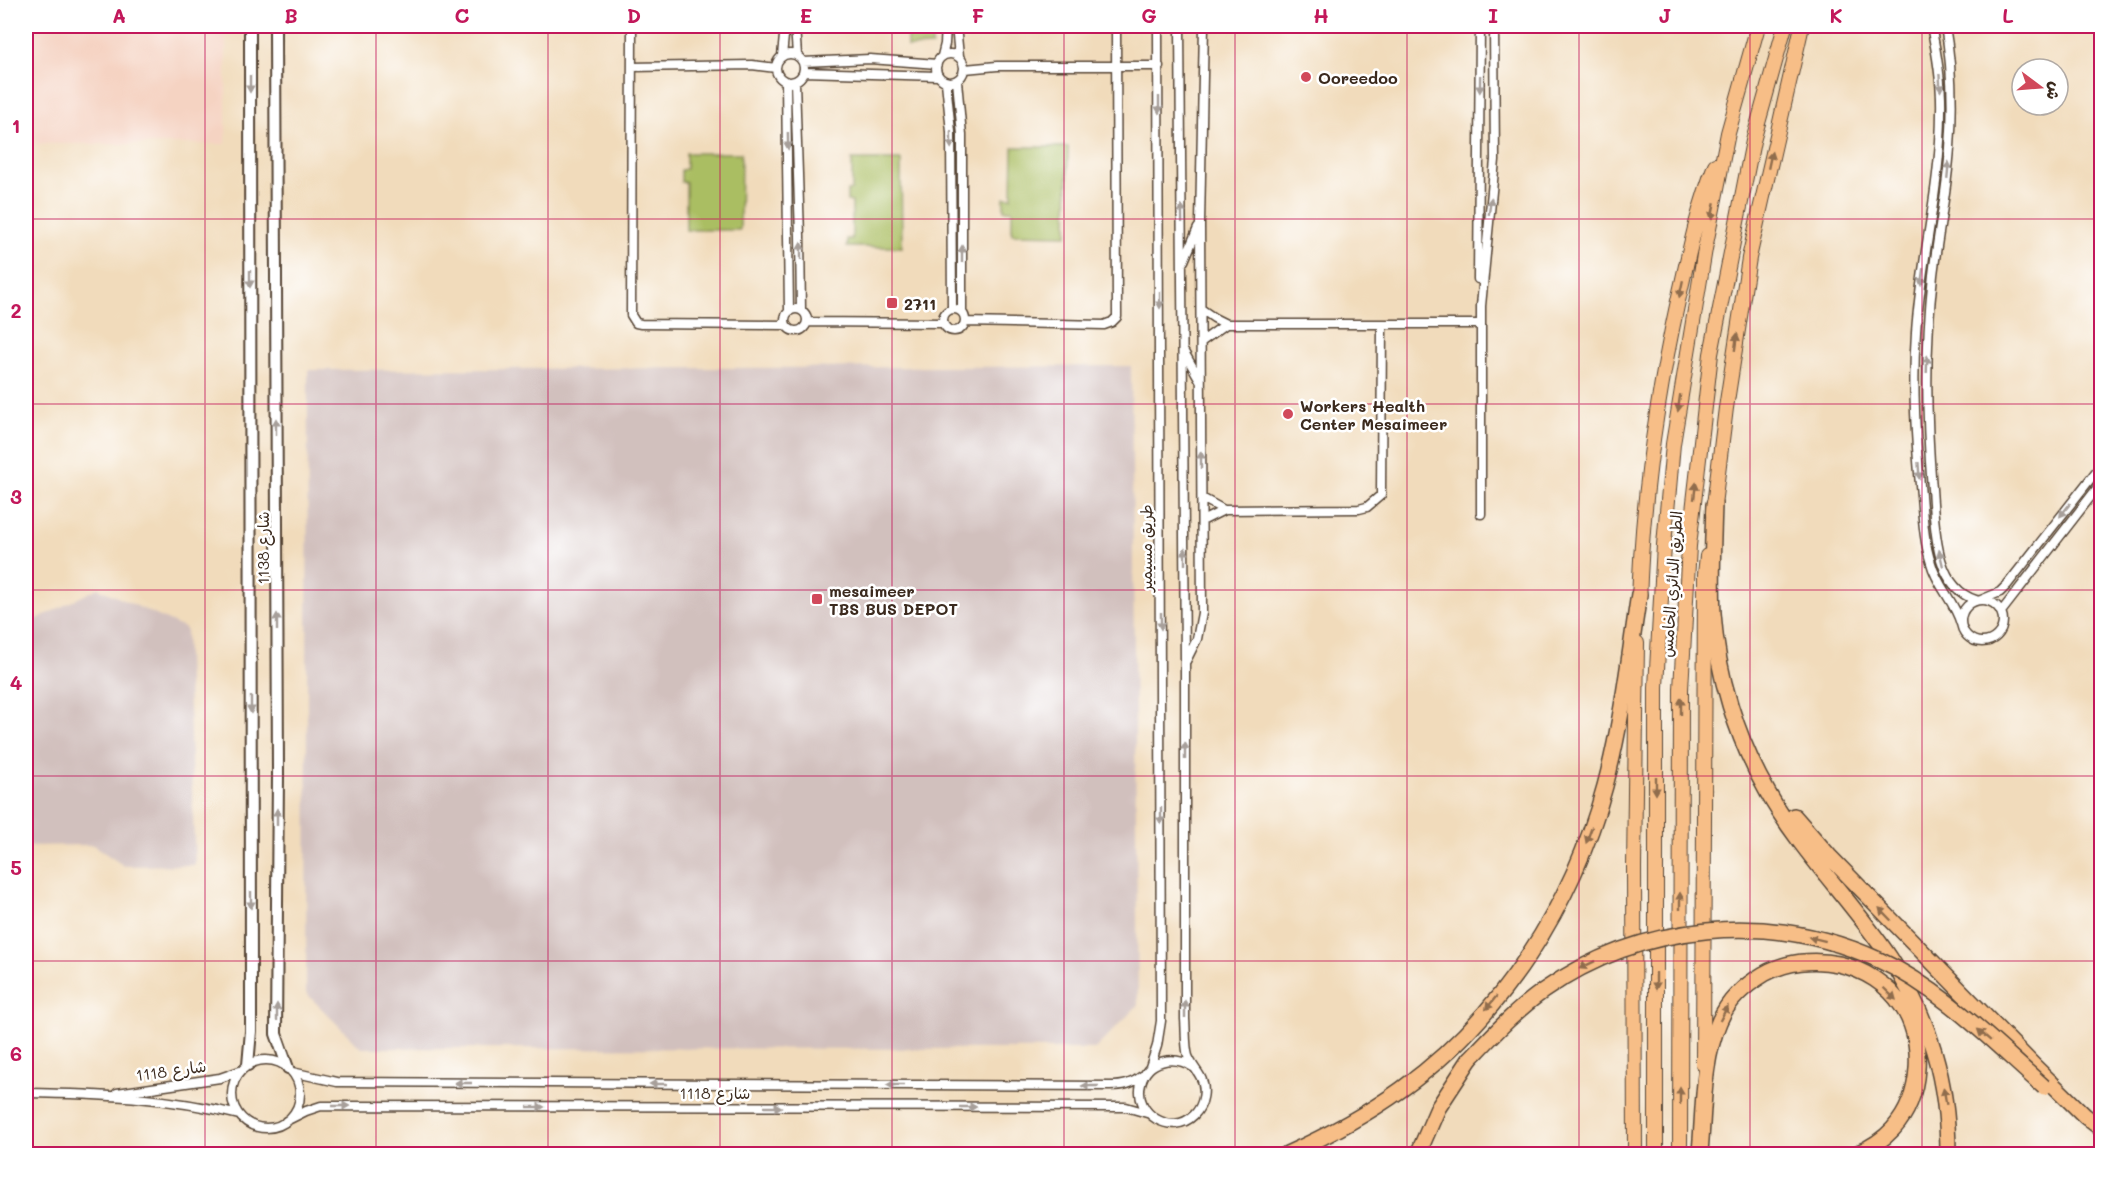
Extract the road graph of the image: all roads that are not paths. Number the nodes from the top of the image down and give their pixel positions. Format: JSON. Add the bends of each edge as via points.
{"nodes":[{"id":1,"x":250,"y":26,"type":"edge"},
{"id":2,"x":275,"y":26,"type":"edge"},
{"id":3,"x":632,"y":26,"type":"edge"},
{"id":4,"x":785,"y":26,"type":"edge"},
{"id":5,"x":795,"y":26,"type":"edge"},
{"id":6,"x":945,"y":26,"type":"edge"},
{"id":7,"x":956,"y":26,"type":"edge"},
{"id":8,"x":1116,"y":26,"type":"edge"},
{"id":9,"x":1158,"y":26,"type":"edge"},
{"id":10,"x":1180,"y":26,"type":"edge"},
{"id":11,"x":1204,"y":26,"type":"edge"},
{"id":12,"x":1480,"y":26,"type":"edge"},
{"id":13,"x":1494,"y":26,"type":"edge"},
{"id":14,"x":1758,"y":26,"type":"edge"},
{"id":15,"x":1785,"y":26,"type":"edge"},
{"id":16,"x":1802,"y":26,"type":"edge"},
{"id":17,"x":1808,"y":26,"type":"edge"},
{"id":18,"x":1932,"y":26,"type":"edge"},
{"id":19,"x":1945,"y":26,"type":"edge"},
{"id":20,"x":1799,"y":40,"type":"junction"},
{"id":21,"x":1948,"y":50,"type":"junction"},
{"id":22,"x":1937,"y":52,"type":"junction"},
{"id":23,"x":782,"y":56,"type":"junction"},
{"id":24,"x":942,"y":56,"type":"junction"},
{"id":25,"x":959,"y":56,"type":"junction"},
{"id":26,"x":800,"y":58,"type":"junction"},
{"id":27,"x":936,"y":64,"type":"junction"},
{"id":28,"x":1159,"y":66,"type":"junction"},
{"id":29,"x":632,"y":67,"type":"junction"},
{"id":30,"x":1116,"y":67,"type":"junction"},
{"id":31,"x":776,"y":68,"type":"junction"},
{"id":32,"x":965,"y":69,"type":"junction"},
{"id":33,"x":804,"y":72,"type":"junction"},
{"id":34,"x":938,"y":76,"type":"junction"},
{"id":35,"x":957,"y":81,"type":"junction"},
{"id":36,"x":791,"y":82,"type":"junction"},
{"id":37,"x":946,"y":82,"type":"junction"},
{"id":38,"x":1728,"y":133,"type":"junction"},
{"id":39,"x":1200,"y":223,"type":"junction"},
{"id":40,"x":1183,"y":264,"type":"junction"},
{"id":41,"x":1481,"y":306,"type":"junction"},
{"id":42,"x":951,"y":309,"type":"junction"},
{"id":43,"x":1201,"y":309,"type":"junction"},
{"id":44,"x":789,"y":310,"type":"junction"},
{"id":45,"x":801,"y":310,"type":"junction"},
{"id":46,"x":962,"y":312,"type":"junction"},
{"id":47,"x":807,"y":322,"type":"junction"},
{"id":48,"x":964,"y":322,"type":"junction"},
{"id":49,"x":944,"y":323,"type":"junction"},
{"id":50,"x":1226,"y":324,"type":"junction"},
{"id":51,"x":1382,"y":324,"type":"junction"},
{"id":52,"x":1481,"y":324,"type":"junction"},
{"id":53,"x":786,"y":325,"type":"junction"},
{"id":54,"x":1202,"y":342,"type":"junction"},
{"id":55,"x":1184,"y":350,"type":"junction"},
{"id":56,"x":1201,"y":383,"type":"junction"},
{"id":57,"x":2102,"y":464,"type":"edge"},
{"id":58,"x":2102,"y":482,"type":"edge"},
{"id":59,"x":1202,"y":498,"type":"junction"},
{"id":60,"x":1714,"y":504,"type":"junction"},
{"id":61,"x":1224,"y":510,"type":"junction"},
{"id":62,"x":1481,"y":514,"type":"dead end"},
{"id":63,"x":1202,"y":521,"type":"junction"},
{"id":64,"x":1639,"y":594,"type":"junction"},
{"id":65,"x":1979,"y":600,"type":"junction"},
{"id":66,"x":2001,"y":612,"type":"junction"},
{"id":67,"x":1961,"y":624,"type":"junction"},
{"id":68,"x":1185,"y":662,"type":"junction"},
{"id":69,"x":1749,"y":753,"type":"junction"},
{"id":70,"x":1193,"y":1067,"type":"junction"},
{"id":71,"x":244,"y":1068,"type":"junction"},
{"id":72,"x":290,"y":1070,"type":"junction"},
{"id":73,"x":1147,"y":1071,"type":"junction"},
{"id":74,"x":26,"y":1093,"type":"edge"},
{"id":75,"x":105,"y":1094,"type":"junction"},
{"id":76,"x":1147,"y":1113,"type":"junction"},
{"id":77,"x":239,"y":1115,"type":"junction"},
{"id":78,"x":286,"y":1121,"type":"junction"},
{"id":79,"x":2102,"y":1129,"type":"edge"},
{"id":80,"x":2102,"y":1135,"type":"edge"},
{"id":81,"x":1700,"y":1153,"type":"edge"},
{"id":82,"x":1287,"y":1155,"type":"edge"},
{"id":83,"x":1418,"y":1155,"type":"edge"},
{"id":84,"x":1635,"y":1155,"type":"edge"},
{"id":85,"x":1656,"y":1155,"type":"edge"},
{"id":86,"x":1680,"y":1155,"type":"edge"},
{"id":87,"x":1856,"y":1155,"type":"edge"},
{"id":88,"x":1948,"y":1155,"type":"edge"}],
"edges":[{"from":1,"to":71,"type":"street","name":"شارع 1138","one_way":true,"via":[[251,1012]]},
{"from":72,"to":2,"type":"street","name":"شارع 1138","one_way":true,"via":[[276,1034]]},
{"from":3,"to":29,"type":"street"},
{"from":4,"to":23,"type":"street"},
{"from":5,"to":26,"type":"street"},
{"from":6,"to":24,"type":"street"},
{"from":7,"to":25,"type":"street"},
{"from":8,"to":30,"type":"street"},
{"from":9,"to":28,"type":"street","name":"طريق مسيمير"},
{"from":40,"to":10,"type":"street","one_way":true},
{"from":11,"to":39,"type":"street"},
{"from":12,"to":41,"type":"street","one_way":true},
{"from":41,"to":13,"type":"street","one_way":true,"via":[[1495,160]]},
{"from":14,"to":38,"type":"highway","name":"الطريق الدائري الخامس"},
{"from":86,"to":15,"type":"highway","name":"الطريق الدائري الخامس","one_way":true,"via":[[1681,689],[1689,546],[1711,354],[1753,141]]},
{"from":16,"to":20,"type":"highway"},
{"from":17,"to":20,"type":"street"},
{"from":18,"to":22,"type":"street"},
{"from":19,"to":21,"type":"street"},
{"from":60,"to":20,"type":"highway","one_way":true,"via":[[1749,258]]},
{"from":21,"to":22,"type":"street"},
{"from":65,"to":21,"type":"street","one_way":true,"via":[[1956,589],[1942,564],[1928,448],[1929,322],[1950,148]]},
{"from":22,"to":67,"type":"street","one_way":true,"via":[[1940,140],[1917,315],[1915,417],[1929,556],[1935,576]]},
{"from":23,"to":26,"type":"street"},
{"from":23,"to":31,"type":"street"},
{"from":24,"to":25,"type":"street"},
{"from":24,"to":27,"type":"street"},
{"from":25,"to":32,"type":"street"},
{"from":26,"to":27,"type":"street"},
{"from":26,"to":33,"type":"street"},
{"from":27,"to":34,"type":"street"},
{"from":28,"to":30,"type":"street"},
{"from":28,"to":73,"type":"street","name":"طريق مسيمير","one_way":true,"via":[[1161,1022]]},
{"from":29,"to":31,"type":"street"},
{"from":29,"to":53,"type":"street","via":[[631,315],[641,324]]},
{"from":30,"to":32,"type":"street"},
{"from":30,"to":48,"type":"street","via":[[1117,317],[1104,325]]},
{"from":31,"to":36,"type":"street","via":[[777,75]]},
{"from":32,"to":35,"type":"street"},
{"from":33,"to":34,"type":"street"},
{"from":33,"to":36,"type":"street"},
{"from":34,"to":37,"type":"street"},
{"from":35,"to":37,"type":"street"},
{"from":46,"to":35,"type":"street","one_way":true,"via":[[962,135]]},
{"from":36,"to":44,"type":"street","one_way":true},
{"from":45,"to":36,"type":"street","one_way":true},
{"from":37,"to":42,"type":"street","one_way":true,"via":[[951,132]]},
{"from":38,"to":64,"type":"highway","one_way":true,"via":[[1698,212],[1665,361],[1645,500]]},
{"from":38,"to":85,"type":"highway","name":"الطريق الدائري الخامس","one_way":true,"via":[[1683,376],[1664,545],[1656,687]]},
{"from":39,"to":40,"type":"street"},
{"from":39,"to":43,"type":"street"},
{"from":40,"to":55,"type":"street"},
{"from":41,"to":52,"type":"street"},
{"from":42,"to":46,"type":"street"},
{"from":42,"to":49,"type":"street","via":[[945,314]]},
{"from":43,"to":50,"type":"street"},
{"from":43,"to":54,"type":"street"},
{"from":44,"to":45,"type":"street"},
{"from":44,"to":53,"type":"street","via":[[784,318]]},
{"from":45,"to":47,"type":"street"},
{"from":46,"to":48,"type":"street"},
{"from":47,"to":49,"type":"street"},
{"from":47,"to":53,"type":"street","via":[[795,331]]},
{"from":48,"to":49,"type":"street","via":[[954,331]]},
{"from":50,"to":51,"type":"street"},
{"from":50,"to":54,"type":"street"},
{"from":51,"to":52,"type":"street"},
{"from":51,"to":61,"type":"street","via":[[1381,495],[1359,509]]},
{"from":52,"to":62,"type":"street"},
{"from":54,"to":56,"type":"street"},
{"from":55,"to":56,"type":"street"},
{"from":68,"to":55,"type":"street","one_way":true},
{"from":59,"to":56,"type":"street","one_way":true},
{"from":57,"to":65,"type":"street","one_way":true,"via":[[2007,585]]},
{"from":58,"to":66,"type":"street"},
{"from":59,"to":61,"type":"street"},
{"from":59,"to":63,"type":"street"},
{"from":60,"to":69,"type":"highway","via":[[1712,577],[1717,651],[1731,707]]},
{"from":60,"to":81,"type":"highway","via":[[1705,574],[1704,1057]]},
{"from":61,"to":63,"type":"street"},
{"from":63,"to":68,"type":"street","via":[[1201,622]]},
{"from":64,"to":82,"type":"highway","one_way":true,"via":[[1622,709],[1605,786],[1579,863],[1553,915],[1514,975],[1459,1040],[1402,1089],[1363,1115]]},
{"from":64,"to":84,"type":"highway","via":[[1634,868]]},
{"from":65,"to":66,"type":"street","via":[[1995,604]]},
{"from":65,"to":67,"type":"street","via":[[1964,609]]},
{"from":66,"to":67,"type":"street","via":[[2000,632],[1986,641],[1971,638]]},
{"from":70,"to":68,"type":"street","one_way":true,"via":[[1187,1055],[1185,1019]]},
{"from":79,"to":69,"type":"highway","one_way":true,"via":[[2033,1065],[1805,831]]},
{"from":88,"to":69,"type":"highway","one_way":true,"via":[[1941,1075],[1913,996],[1889,957],[1778,810]]},
{"from":70,"to":73,"type":"street","via":[[1176,1059]]},
{"from":70,"to":76,"type":"street","via":[[1200,1075],[1204,1095],[1195,1115],[1176,1124],[1155,1120]]},
{"from":71,"to":72,"type":"street","via":[[268,1060]]},
{"from":71,"to":75,"type":"street","name":"شارع 1118","via":[[220,1078]]},
{"from":71,"to":77,"type":"street","via":[[232,1088]]},
{"from":73,"to":72,"type":"street","name":"شارع 1118","one_way":true,"via":[[1123,1086],[1099,1086],[338,1082]]},
{"from":72,"to":78,"type":"street","via":[[300,1095]]},
{"from":73,"to":76,"type":"street","via":[[1140,1094]]},
{"from":74,"to":75,"type":"street","name":"شارع 1118"},
{"from":75,"to":77,"type":"street","name":"شارع 1118","via":[[195,1105]]},
{"from":78,"to":76,"type":"street","name":"شارع 1118","one_way":true,"via":[[321,1106],[1126,1107]]},
{"from":77,"to":78,"type":"street","via":[[256,1127],[277,1126]]},
{"from":80,"to":83,"type":"highway","one_way":true,"bridge":true,"via":[[1957,1011],[1906,975],[1846,947],[1816,938],[1735,928],[1667,936],[1616,951],[1543,991],[1470,1059],[1438,1108]]},
{"from":81,"to":87,"type":"highway","one_way":true,"via":[[1708,1061],[1718,1023],[1728,1004],[1740,990],[1777,967],[1815,960],[1843,965],[1868,976],[1901,1005],[1913,1030],[1917,1056],[1912,1095],[1905,1113],[1883,1138]]}]}
